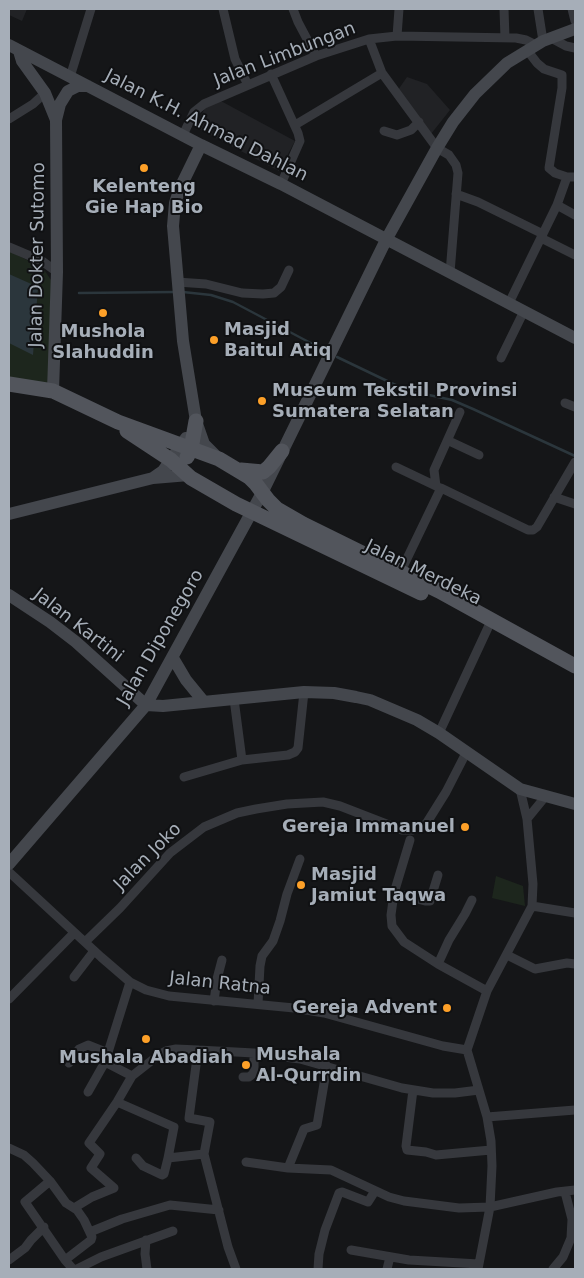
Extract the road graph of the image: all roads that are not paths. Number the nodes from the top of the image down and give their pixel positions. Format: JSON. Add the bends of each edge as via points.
{"nodes":[{"id":1,"x":91,"y":9,"type":"edge"},
{"id":2,"x":223,"y":9,"type":"edge"},
{"id":3,"x":293,"y":9,"type":"edge"},
{"id":4,"x":399,"y":9,"type":"edge"},
{"id":5,"x":504,"y":9,"type":"edge"},
{"id":6,"x":538,"y":9,"type":"edge"},
{"id":7,"x":572,"y":9,"type":"edge"},
{"id":8,"x":575,"y":21,"type":"edge"},
{"id":9,"x":575,"y":29,"type":"edge"},
{"id":10,"x":397,"y":36,"type":"junction"},
{"id":11,"x":505,"y":38,"type":"junction"},
{"id":12,"x":370,"y":40,"type":"junction"},
{"id":13,"x":540,"y":44,"type":"junction"},
{"id":14,"x":14,"y":48,"type":"edge"},
{"id":15,"x":575,"y":48,"type":"edge"},
{"id":16,"x":316,"y":56,"type":"junction"},
{"id":17,"x":382,"y":73,"type":"junction"},
{"id":18,"x":271,"y":74,"type":"junction"},
{"id":19,"x":70,"y":77,"type":"junction"},
{"id":20,"x":248,"y":85,"type":"junction"},
{"id":21,"x":88,"y":86,"type":"junction"},
{"id":22,"x":44,"y":93,"type":"junction"},
{"id":23,"x":9,"y":119,"type":"edge"},
{"id":24,"x":56,"y":120,"type":"junction"},
{"id":25,"x":419,"y":122,"type":"junction"},
{"id":26,"x":295,"y":125,"type":"junction"},
{"id":27,"x":384,"y":131,"type":"dead end"},
{"id":28,"x":183,"y":135,"type":"junction"},
{"id":29,"x":201,"y":144,"type":"junction"},
{"id":30,"x":437,"y":148,"type":"junction"},
{"id":31,"x":571,"y":177,"type":"edge"},
{"id":32,"x":281,"y":184,"type":"junction"},
{"id":33,"x":456,"y":194,"type":"junction"},
{"id":34,"x":557,"y":205,"type":"junction"},
{"id":35,"x":575,"y":215,"type":"edge"},
{"id":36,"x":542,"y":236,"type":"junction"},
{"id":37,"x":386,"y":240,"type":"junction"},
{"id":38,"x":9,"y":248,"type":"edge"},
{"id":39,"x":575,"y":255,"type":"edge"},
{"id":40,"x":290,"y":270,"type":"dead end"},
{"id":41,"x":57,"y":272,"type":"junction"},
{"id":42,"x":450,"y":273,"type":"junction"},
{"id":43,"x":178,"y":288,"type":"junction"},
{"id":44,"x":509,"y":303,"type":"junction"},
{"id":45,"x":524,"y":311,"type":"junction"},
{"id":46,"x":575,"y":338,"type":"edge"},
{"id":47,"x":501,"y":358,"type":"dead end"},
{"id":48,"x":9,"y":384,"type":"edge"},
{"id":49,"x":53,"y":391,"type":"junction"},
{"id":50,"x":565,"y":403,"type":"dead end"},
{"id":51,"x":575,"y":407,"type":"edge"},
{"id":52,"x":460,"y":412,"type":"dead end"},
{"id":53,"x":196,"y":421,"type":"junction"},
{"id":54,"x":118,"y":422,"type":"junction"},
{"id":55,"x":448,"y":441,"type":"junction"},
{"id":56,"x":186,"y":448,"type":"junction"},
{"id":57,"x":282,"y":451,"type":"junction"},
{"id":58,"x":479,"y":455,"type":"dead end"},
{"id":59,"x":220,"y":459,"type":"junction"},
{"id":60,"x":171,"y":460,"type":"junction"},
{"id":61,"x":575,"y":462,"type":"edge"},
{"id":62,"x":396,"y":467,"type":"dead end"},
{"id":63,"x":238,"y":469,"type":"junction"},
{"id":64,"x":188,"y":475,"type":"junction"},
{"id":65,"x":153,"y":478,"type":"junction"},
{"id":66,"x":439,"y":487,"type":"junction"},
{"id":67,"x":262,"y":493,"type":"junction"},
{"id":68,"x":554,"y":497,"type":"junction"},
{"id":69,"x":575,"y":504,"type":"edge"},
{"id":70,"x":252,"y":511,"type":"junction"},
{"id":71,"x":9,"y":514,"type":"edge"},
{"id":72,"x":402,"y":572,"type":"junction"},
{"id":73,"x":9,"y":595,"type":"edge"},
{"id":74,"x":490,"y":622,"type":"junction"},
{"id":75,"x":173,"y":658,"type":"junction"},
{"id":76,"x":575,"y":666,"type":"edge"},
{"id":77,"x":575,"y":673,"type":"edge"},
{"id":78,"x":304,"y":692,"type":"junction"},
{"id":79,"x":234,"y":699,"type":"junction"},
{"id":80,"x":204,"y":702,"type":"junction"},
{"id":81,"x":146,"y":705,"type":"junction"},
{"id":82,"x":439,"y":733,"type":"junction"},
{"id":83,"x":466,"y":753,"type":"junction"},
{"id":84,"x":242,"y":760,"type":"junction"},
{"id":85,"x":184,"y":777,"type":"dead end"},
{"id":86,"x":520,"y":789,"type":"junction"},
{"id":87,"x":546,"y":797,"type":"junction"},
{"id":88,"x":575,"y":804,"type":"edge"},
{"id":89,"x":527,"y":819,"type":"junction"},
{"id":90,"x":410,"y":840,"type":"dead end"},
{"id":91,"x":300,"y":860,"type":"dead end"},
{"id":92,"x":9,"y":864,"type":"edge"},
{"id":93,"x":9,"y":872,"type":"edge"},
{"id":94,"x":438,"y":875,"type":"dead end"},
{"id":95,"x":394,"y":893,"type":"junction"},
{"id":96,"x":472,"y":900,"type":"dead end"},
{"id":97,"x":532,"y":906,"type":"junction"},
{"id":98,"x":575,"y":913,"type":"edge"},
{"id":99,"x":74,"y":933,"type":"junction"},
{"id":100,"x":85,"y":942,"type":"junction"},
{"id":101,"x":94,"y":951,"type":"junction"},
{"id":102,"x":507,"y":955,"type":"junction"},
{"id":103,"x":222,"y":960,"type":"dead end"},
{"id":104,"x":438,"y":964,"type":"junction"},
{"id":105,"x":575,"y":964,"type":"edge"},
{"id":106,"x":74,"y":977,"type":"dead end"},
{"id":107,"x":130,"y":982,"type":"junction"},
{"id":108,"x":487,"y":991,"type":"junction"},
{"id":109,"x":9,"y":999,"type":"edge"},
{"id":110,"x":214,"y":1002,"type":"junction"},
{"id":111,"x":258,"y":1004,"type":"junction"},
{"id":112,"x":198,"y":1050,"type":"junction"},
{"id":113,"x":467,"y":1050,"type":"junction"},
{"id":114,"x":254,"y":1053,"type":"junction"},
{"id":115,"x":107,"y":1058,"type":"junction"},
{"id":116,"x":69,"y":1063,"type":"dead end"},
{"id":117,"x":327,"y":1066,"type":"junction"},
{"id":118,"x":132,"y":1076,"type":"junction"},
{"id":119,"x":243,"y":1078,"type":"dead end"},
{"id":120,"x":413,"y":1090,"type":"junction"},
{"id":121,"x":479,"y":1090,"type":"junction"},
{"id":122,"x":88,"y":1092,"type":"dead end"},
{"id":123,"x":117,"y":1102,"type":"junction"},
{"id":124,"x":575,"y":1110,"type":"edge"},
{"id":125,"x":487,"y":1117,"type":"junction"},
{"id":126,"x":9,"y":1148,"type":"edge"},
{"id":127,"x":492,"y":1150,"type":"junction"},
{"id":128,"x":204,"y":1154,"type":"junction"},
{"id":129,"x":136,"y":1158,"type":"dead end"},
{"id":130,"x":168,"y":1158,"type":"junction"},
{"id":131,"x":246,"y":1162,"type":"dead end"},
{"id":132,"x":288,"y":1168,"type":"junction"},
{"id":133,"x":50,"y":1181,"type":"junction"},
{"id":134,"x":575,"y":1190,"type":"edge"},
{"id":135,"x":375,"y":1191,"type":"junction"},
{"id":136,"x":562,"y":1192,"type":"junction"},
{"id":137,"x":490,"y":1207,"type":"junction"},
{"id":138,"x":74,"y":1208,"type":"junction"},
{"id":139,"x":219,"y":1210,"type":"junction"},
{"id":140,"x":44,"y":1227,"type":"junction"},
{"id":141,"x":173,"y":1231,"type":"dead end"},
{"id":142,"x":90,"y":1232,"type":"junction"},
{"id":143,"x":146,"y":1240,"type":"junction"},
{"id":144,"x":351,"y":1250,"type":"dead end"},
{"id":145,"x":390,"y":1257,"type":"junction"},
{"id":146,"x":9,"y":1260,"type":"edge"},
{"id":147,"x":65,"y":1260,"type":"junction"},
{"id":148,"x":478,"y":1267,"type":"edge"},
{"id":149,"x":75,"y":1269,"type":"edge"},
{"id":150,"x":147,"y":1269,"type":"edge"},
{"id":151,"x":236,"y":1269,"type":"edge"},
{"id":152,"x":318,"y":1269,"type":"edge"},
{"id":153,"x":387,"y":1269,"type":"edge"},
{"id":154,"x":553,"y":1269,"type":"edge"}],
"edges":[{"from":1,"to":19,"type":"street"},
{"from":2,"to":20,"type":"street","via":[[235,59]]},
{"from":3,"to":16,"type":"street"},
{"from":4,"to":10,"type":"street"},
{"from":5,"to":11,"type":"street"},
{"from":6,"to":13,"type":"street"},
{"from":7,"to":8,"type":"street"},
{"from":9,"to":13,"type":"street"},
{"from":10,"to":11,"type":"street","name":"Jalan Limbungan"},
{"from":10,"to":12,"type":"street","name":"Jalan Limbungan"},
{"from":11,"to":13,"type":"street","name":"Jalan Limbungan"},
{"from":12,"to":16,"type":"street","name":"Jalan Limbungan"},
{"from":12,"to":17,"type":"street"},
{"from":13,"to":15,"type":"street","name":"Jalan Limbungan"},
{"from":13,"to":30,"type":"street","via":[[507,63],[475,94]]},
{"from":13,"to":31,"type":"street","via":[[537,64],[560,74],[563,79],[549,168]]},
{"from":14,"to":19,"type":"street","name":"Jalan K.H. Ahmad Dahlan"},
{"from":14,"to":22,"type":"street"},
{"from":16,"to":18,"type":"street","name":"Jalan Limbungan"},
{"from":17,"to":25,"type":"street"},
{"from":17,"to":26,"type":"street"},
{"from":18,"to":20,"type":"street","name":"Jalan Limbungan"},
{"from":18,"to":26,"type":"street"},
{"from":19,"to":21,"type":"street","name":"Jalan K.H. Ahmad Dahlan"},
{"from":20,"to":28,"type":"street","name":"Jalan Limbungan","via":[[199,107]]},
{"from":21,"to":24,"type":"street","via":[[68,91]]},
{"from":21,"to":28,"type":"street","name":"Jalan K.H. Ahmad Dahlan"},
{"from":22,"to":23,"type":"street"},
{"from":22,"to":24,"type":"street"},
{"from":24,"to":41,"type":"street","name":"Jalan Dokter Sutomo"},
{"from":25,"to":27,"type":"street","via":[[397,135]]},
{"from":25,"to":30,"type":"street"},
{"from":26,"to":32,"type":"street","via":[[300,141]]},
{"from":28,"to":29,"type":"street","name":"Jalan K.H. Ahmad Dahlan"},
{"from":29,"to":32,"type":"street","name":"Jalan K.H. Ahmad Dahlan"},
{"from":29,"to":43,"type":"street","via":[[176,203],[173,226]]},
{"from":30,"to":33,"type":"street","via":[[456,164]]},
{"from":30,"to":37,"type":"street"},
{"from":31,"to":34,"type":"street"},
{"from":32,"to":37,"type":"street","name":"Jalan K.H. Ahmad Dahlan"},
{"from":33,"to":36,"type":"street"},
{"from":33,"to":42,"type":"street"},
{"from":34,"to":35,"type":"street"},
{"from":34,"to":36,"type":"street"},
{"from":36,"to":39,"type":"street"},
{"from":36,"to":44,"type":"street"},
{"from":37,"to":42,"type":"street","name":"Jalan K.H. Ahmad Dahlan"},
{"from":37,"to":57,"type":"street"},
{"from":38,"to":41,"type":"street"},
{"from":40,"to":43,"type":"street","via":[[274,293],[242,292],[206,284]]},
{"from":41,"to":49,"type":"street","name":"Jalan Dokter Sutomo"},
{"from":42,"to":44,"type":"street","name":"Jalan K.H. Ahmad Dahlan"},
{"from":43,"to":53,"type":"street"},
{"from":44,"to":45,"type":"street","name":"Jalan K.H. Ahmad Dahlan"},
{"from":45,"to":46,"type":"street","name":"Jalan K.H. Ahmad Dahlan"},
{"from":45,"to":47,"type":"street"},
{"from":48,"to":49,"type":"main road"},
{"from":49,"to":54,"type":"main road"},
{"from":50,"to":51,"type":"street"},
{"from":52,"to":55,"type":"street"},
{"from":53,"to":56,"type":"main road"},
{"from":53,"to":59,"type":"street","via":[[204,444]]},
{"from":54,"to":56,"type":"main road"},
{"from":54,"to":60,"type":"main road","name":"Jalan Merdeka","via":[[129,433]]},
{"from":55,"to":58,"type":"street"},
{"from":55,"to":66,"type":"street","via":[[434,470]]},
{"from":56,"to":59,"type":"main road"},
{"from":56,"to":60,"type":"street"},
{"from":56,"to":64,"type":"main road"},
{"from":57,"to":63,"type":"main road","via":[[270,468],[263,472]]},
{"from":57,"to":67,"type":"street","name":"Jalan Diponegoro"},
{"from":59,"to":63,"type":"main road"},
{"from":60,"to":64,"type":"main road","name":"Jalan Merdeka"},
{"from":60,"to":65,"type":"street"},
{"from":61,"to":68,"type":"street"},
{"from":62,"to":66,"type":"street"},
{"from":63,"to":67,"type":"main road","name":"Jalan Merdeka","via":[[255,482]]},
{"from":64,"to":65,"type":"street"},
{"from":64,"to":70,"type":"main road","name":"Jalan Merdeka"},
{"from":65,"to":71,"type":"street"},
{"from":66,"to":68,"type":"street","via":[[528,530],[537,527]]},
{"from":66,"to":72,"type":"street"},
{"from":67,"to":70,"type":"street","name":"Jalan Diponegoro"},
{"from":67,"to":72,"type":"main road","name":"Jalan Merdeka","via":[[277,509],[303,524]]},
{"from":68,"to":69,"type":"street"},
{"from":70,"to":74,"type":"main road","name":"Jalan Merdeka"},
{"from":70,"to":75,"type":"street","name":"Jalan Diponegoro"},
{"from":72,"to":74,"type":"main road","name":"Jalan Merdeka"},
{"from":73,"to":81,"type":"street","name":"Jalan Kartini","via":[[76,642]]},
{"from":74,"to":76,"type":"main road","name":"Jalan Merdeka"},
{"from":74,"to":77,"type":"main road","name":"Jalan Merdeka"},
{"from":74,"to":82,"type":"street"},
{"from":75,"to":80,"type":"street"},
{"from":75,"to":81,"type":"street","name":"Jalan Diponegoro"},
{"from":78,"to":79,"type":"street"},
{"from":78,"to":82,"type":"street","via":[[334,693],[370,700],[418,720]]},
{"from":78,"to":84,"type":"street","via":[[295,752],[288,756]]},
{"from":79,"to":80,"type":"street"},
{"from":79,"to":84,"type":"street"},
{"from":80,"to":81,"type":"street"},
{"from":81,"to":92,"type":"street","name":"Jalan Diponegoro"},
{"from":82,"to":83,"type":"street"},
{"from":83,"to":86,"type":"street"},
{"from":83,"to":100,"type":"street","name":"Jalan Joko","via":[[426,824],[414,830],[402,830],[323,802],[256,809],[204,827],[170,853]]},
{"from":84,"to":85,"type":"street"},
{"from":86,"to":87,"type":"street"},
{"from":86,"to":89,"type":"street"},
{"from":87,"to":88,"type":"street"},
{"from":87,"to":89,"type":"street"},
{"from":89,"to":97,"type":"street"},
{"from":90,"to":95,"type":"street"},
{"from":91,"to":111,"type":"street","via":[[273,941],[262,956]]},
{"from":93,"to":99,"type":"street","name":"Jalan Ratna"},
{"from":94,"to":95,"type":"street","via":[[430,901]]},
{"from":95,"to":104,"type":"street","via":[[392,926],[404,942]]},
{"from":96,"to":104,"type":"street"},
{"from":97,"to":98,"type":"street"},
{"from":97,"to":102,"type":"street"},
{"from":99,"to":100,"type":"street","name":"Jalan Ratna"},
{"from":99,"to":109,"type":"street"},
{"from":100,"to":101,"type":"street","name":"Jalan Ratna"},
{"from":101,"to":106,"type":"street"},
{"from":101,"to":107,"type":"street","name":"Jalan Ratna"},
{"from":102,"to":105,"type":"street","via":[[535,969]]},
{"from":102,"to":108,"type":"street"},
{"from":103,"to":110,"type":"street"},
{"from":104,"to":108,"type":"street"},
{"from":107,"to":110,"type":"street","name":"Jalan Ratna","via":[[169,996]]},
{"from":107,"to":115,"type":"street"},
{"from":108,"to":113,"type":"street"},
{"from":110,"to":111,"type":"street","name":"Jalan Ratna"},
{"from":111,"to":113,"type":"street","name":"Jalan Ratna","via":[[324,1013]]},
{"from":112,"to":114,"type":"street"},
{"from":112,"to":118,"type":"street","via":[[166,1051]]},
{"from":112,"to":128,"type":"street","via":[[189,1118],[210,1122]]},
{"from":113,"to":121,"type":"street"},
{"from":114,"to":117,"type":"street"},
{"from":114,"to":119,"type":"street","via":[[254,1073]]},
{"from":115,"to":116,"type":"street","via":[[90,1045],[79,1049]]},
{"from":115,"to":118,"type":"street"},
{"from":115,"to":122,"type":"street"},
{"from":117,"to":120,"type":"street"},
{"from":117,"to":132,"type":"street","via":[[317,1125],[304,1129]]},
{"from":118,"to":123,"type":"street"},
{"from":120,"to":121,"type":"street","via":[[444,1094]]},
{"from":120,"to":127,"type":"street","via":[[407,1150],[436,1155]]},
{"from":121,"to":125,"type":"street"},
{"from":123,"to":130,"type":"street","via":[[174,1127]]},
{"from":123,"to":138,"type":"street","via":[[89,1143],[100,1154],[91,1168],[114,1188]]},
{"from":124,"to":125,"type":"street"},
{"from":125,"to":127,"type":"street"},
{"from":126,"to":133,"type":"street","via":[[24,1155]]},
{"from":127,"to":137,"type":"street"},
{"from":128,"to":130,"type":"street"},
{"from":128,"to":139,"type":"street"},
{"from":129,"to":130,"type":"street","via":[[143,1166],[162,1175]]},
{"from":131,"to":132,"type":"street"},
{"from":132,"to":135,"type":"street","via":[[331,1170]]},
{"from":133,"to":138,"type":"street","via":[[66,1204]]},
{"from":133,"to":140,"type":"street","via":[[25,1201]]},
{"from":134,"to":136,"type":"street"},
{"from":135,"to":137,"type":"street","via":[[404,1201],[459,1208]]},
{"from":135,"to":152,"type":"street","via":[[368,1202],[339,1193],[325,1230]]},
{"from":136,"to":137,"type":"street"},
{"from":136,"to":154,"type":"street","via":[[572,1219],[571,1238]]},
{"from":137,"to":148,"type":"street"},
{"from":138,"to":142,"type":"street"},
{"from":139,"to":142,"type":"street","via":[[170,1205]]},
{"from":139,"to":151,"type":"street"},
{"from":140,"to":146,"type":"street"},
{"from":140,"to":147,"type":"street"},
{"from":141,"to":143,"type":"street"},
{"from":142,"to":147,"type":"street","via":[[90,1242]]},
{"from":143,"to":149,"type":"street"},
{"from":143,"to":150,"type":"street"},
{"from":144,"to":145,"type":"street"},
{"from":145,"to":148,"type":"street"},
{"from":145,"to":153,"type":"street"},
{"from":147,"to":149,"type":"street"}]}
